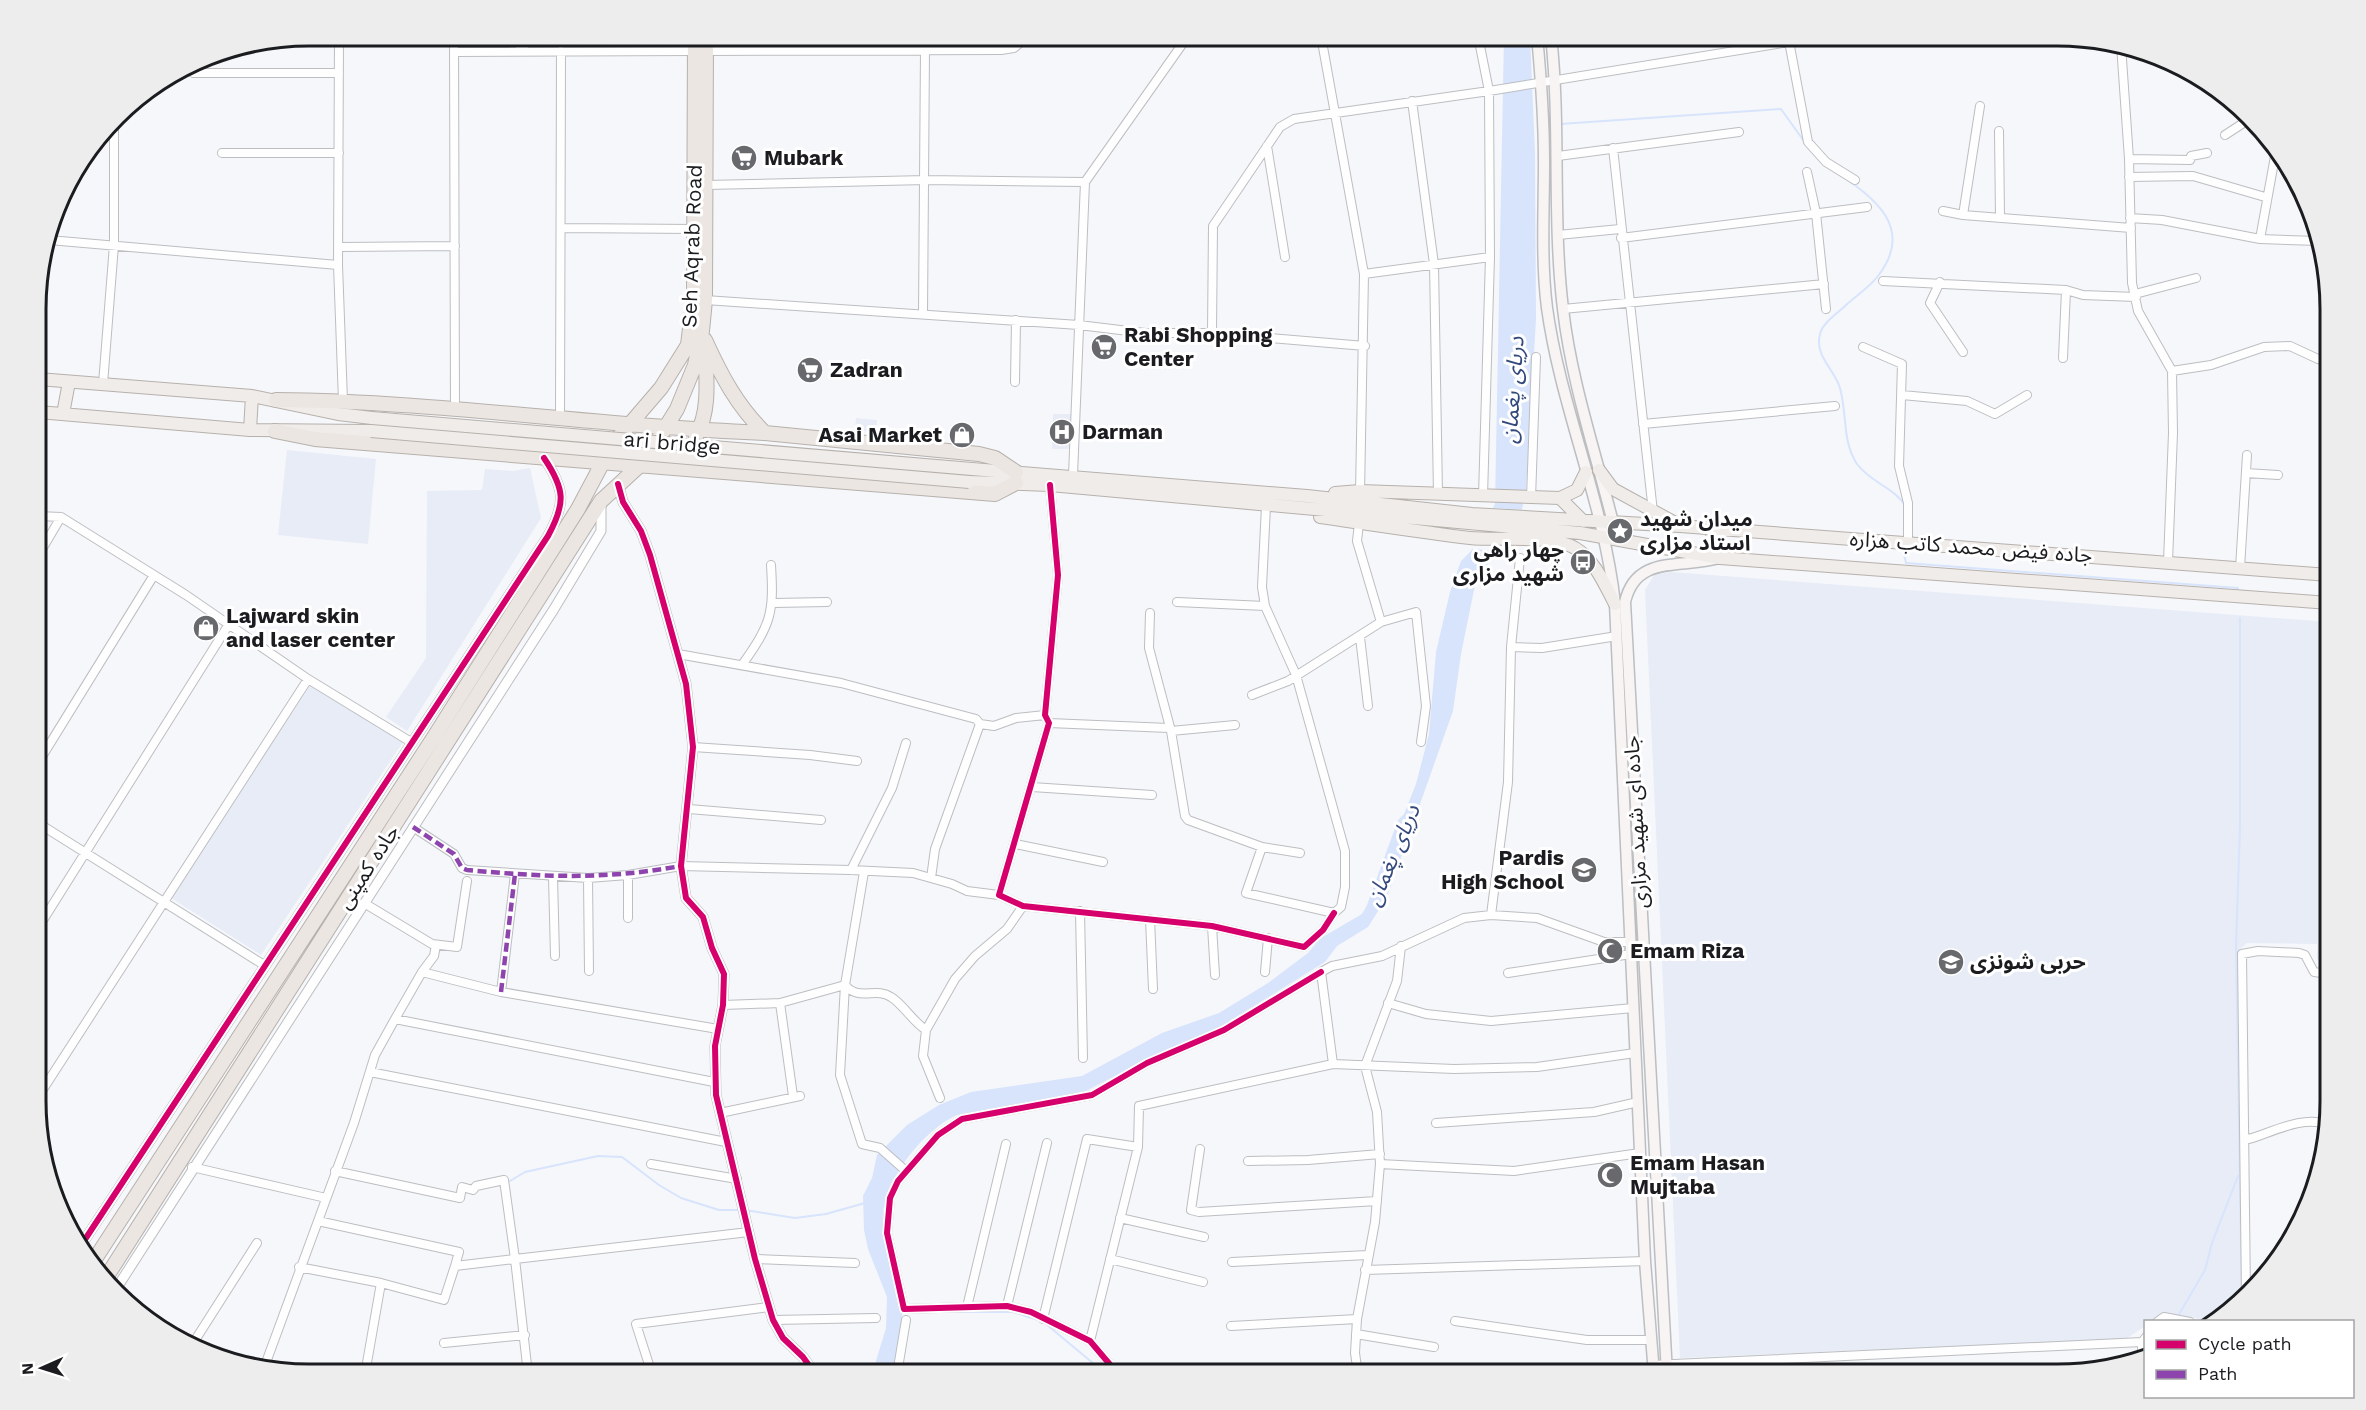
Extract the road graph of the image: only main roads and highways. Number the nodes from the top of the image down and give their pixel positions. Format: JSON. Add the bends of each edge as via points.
{"nodes":[{"id":1,"x":698,"y":46,"type":"edge"},
{"id":2,"x":702,"y":46,"type":"edge"},
{"id":3,"x":1538,"y":46,"type":"edge"},
{"id":4,"x":1552,"y":46,"type":"edge"},
{"id":5,"x":700,"y":51,"type":"junction"},
{"id":6,"x":704,"y":336,"type":"junction"},
{"id":7,"x":46,"y":380,"type":"edge"},
{"id":8,"x":69,"y":382,"type":"junction"},
{"id":9,"x":252,"y":396,"type":"junction"},
{"id":10,"x":276,"y":400,"type":"junction"},
{"id":11,"x":46,"y":413,"type":"edge"},
{"id":12,"x":63,"y":414,"type":"junction"},
{"id":13,"x":628,"y":424,"type":"junction"},
{"id":14,"x":667,"y":428,"type":"junction"},
{"id":15,"x":250,"y":430,"type":"junction"},
{"id":16,"x":699,"y":430,"type":"junction"},
{"id":17,"x":275,"y":431,"type":"junction"},
{"id":18,"x":765,"y":433,"type":"junction"},
{"id":19,"x":602,"y":463,"type":"junction"},
{"id":20,"x":639,"y":466,"type":"junction"},
{"id":21,"x":668,"y":470,"type":"junction"},
{"id":22,"x":1593,"y":471,"type":"junction"},
{"id":23,"x":1016,"y":477,"type":"junction"},
{"id":24,"x":1194,"y":486,"type":"junction"},
{"id":25,"x":1191,"y":498,"type":"junction"},
{"id":26,"x":1560,"y":498,"type":"junction"},
{"id":27,"x":1359,"y":507,"type":"junction"},
{"id":28,"x":1583,"y":520,"type":"junction"},
{"id":29,"x":1607,"y":522,"type":"junction"},
{"id":30,"x":1680,"y":525,"type":"junction"},
{"id":31,"x":1525,"y":529,"type":"junction"},
{"id":32,"x":1722,"y":529,"type":"junction"},
{"id":33,"x":1611,"y":538,"type":"junction"},
{"id":34,"x":1720,"y":558,"type":"junction"},
{"id":35,"x":2319,"y":574,"type":"edge"},
{"id":36,"x":2319,"y":602,"type":"edge"},
{"id":37,"x":1615,"y":604,"type":"junction"},
{"id":38,"x":97,"y":1255,"type":"edge"},
{"id":39,"x":110,"y":1271,"type":"edge"},
{"id":40,"x":1652,"y":1364,"type":"edge"},
{"id":41,"x":1667,"y":1364,"type":"edge"}],
"edges":[{"from":1,"to":5,"type":"highway","name":"Seh Aqrab Road"},
{"from":2,"to":5,"type":"highway","name":"Seh Aqrab Road"},
{"from":3,"to":22,"type":"main road","via":[[1547,307],[1561,383]]},
{"from":4,"to":22,"type":"main road","via":[[1563,309]]},
{"from":5,"to":6,"type":"highway","name":"Seh Aqrab Road","via":[[706,185]]},
{"from":5,"to":13,"type":"highway","name":"Seh Aqrab Road","via":[[693,317],[688,345],[661,388]]},
{"from":6,"to":14,"type":"highway","name":"Seh Aqrab Road","via":[[691,377]]},
{"from":6,"to":16,"type":"highway","via":[[706,390]]},
{"from":6,"to":18,"type":"highway","via":[[727,387]]},
{"from":7,"to":8,"type":"main road","name":"ari bridge"},
{"from":8,"to":9,"type":"main road","name":"ari bridge"},
{"from":8,"to":12,"type":"main road"},
{"from":9,"to":10,"type":"main road","name":"ari bridge"},
{"from":9,"to":15,"type":"main road"},
{"from":10,"to":13,"type":"highway","via":[[343,401]]},
{"from":10,"to":23,"type":"main road","name":"ari bridge","bridge":true,"via":[[372,418],[972,469]]},
{"from":11,"to":12,"type":"main road"},
{"from":12,"to":15,"type":"main road"},
{"from":13,"to":14,"type":"highway"},
{"from":13,"to":19,"type":"highway","name":"Seh Aqrab Road"},
{"from":14,"to":16,"type":"highway"},
{"from":14,"to":20,"type":"highway","name":"Seh Aqrab Road"},
{"from":15,"to":17,"type":"main road"},
{"from":16,"to":18,"type":"highway"},
{"from":16,"to":21,"type":"highway"},
{"from":17,"to":19,"type":"highway","via":[[315,439]]},
{"from":17,"to":23,"type":"main road","bridge":true,"via":[[371,431],[969,482]]},
{"from":18,"to":23,"type":"highway","via":[[980,454],[995,458]]},
{"from":19,"to":20,"type":"highway"},
{"from":19,"to":38,"type":"highway","name":"جاده کمپنی","via":[[578,509],[434,736]]},
{"from":20,"to":21,"type":"highway"},
{"from":20,"to":39,"type":"highway","name":"جاده کمپنی","via":[[601,501]]},
{"from":21,"to":23,"type":"highway","via":[[995,494]]},
{"from":22,"to":26,"type":"main road","via":[[1576,490]]},
{"from":22,"to":29,"type":"main road","name":"جاده ای شهید مزاری"},
{"from":22,"to":30,"type":"main road","via":[[1613,489]]},
{"from":23,"to":24,"type":"main road","via":[[1073,475]]},
{"from":23,"to":25,"type":"main road","via":[[1050,485]]},
{"from":24,"to":25,"type":"main road"},
{"from":24,"to":27,"type":"main road","via":[[1307,496]]},
{"from":25,"to":27,"type":"main road","via":[[1266,506]]},
{"from":26,"to":27,"type":"main road","via":[[1438,495]]},
{"from":26,"to":28,"type":"main road"},
{"from":27,"to":31,"type":"main road"},
{"from":27,"to":31,"type":"main road","via":[[1471,538]]},
{"from":28,"to":29,"type":"main road","name":"جاده فیض محمد کاتب هزاره"},
{"from":28,"to":31,"type":"main road","name":"جاده فیض محمد کاتب هزاره"},
{"from":29,"to":30,"type":"main road","name":"جاده فیض محمد کاتب هزاره"},
{"from":29,"to":33,"type":"main road","name":"جاده ای شهید مزاری"},
{"from":30,"to":32,"type":"main road","name":"جاده فیض محمد کاتب هزاره"},
{"from":31,"to":33,"type":"main road"},
{"from":31,"to":37,"type":"main road","via":[[1550,542],[1575,548],[1600,576]]},
{"from":32,"to":34,"type":"main road","via":[[1714,534],[1711,543]]},
{"from":32,"to":35,"type":"main road","name":"جاده فیض محمد کاتب هزاره"},
{"from":33,"to":34,"type":"main road"},
{"from":33,"to":37,"type":"main road","name":"جاده ای شهید مزاری"},
{"from":34,"to":36,"type":"main road"},
{"from":34,"to":41,"type":"main road","name":"جاده ای شهید مزاری","via":[[1641,572],[1629,587],[1625,602]]},
{"from":37,"to":40,"type":"main road","name":"جاده ای شهید مزاری"}]}
